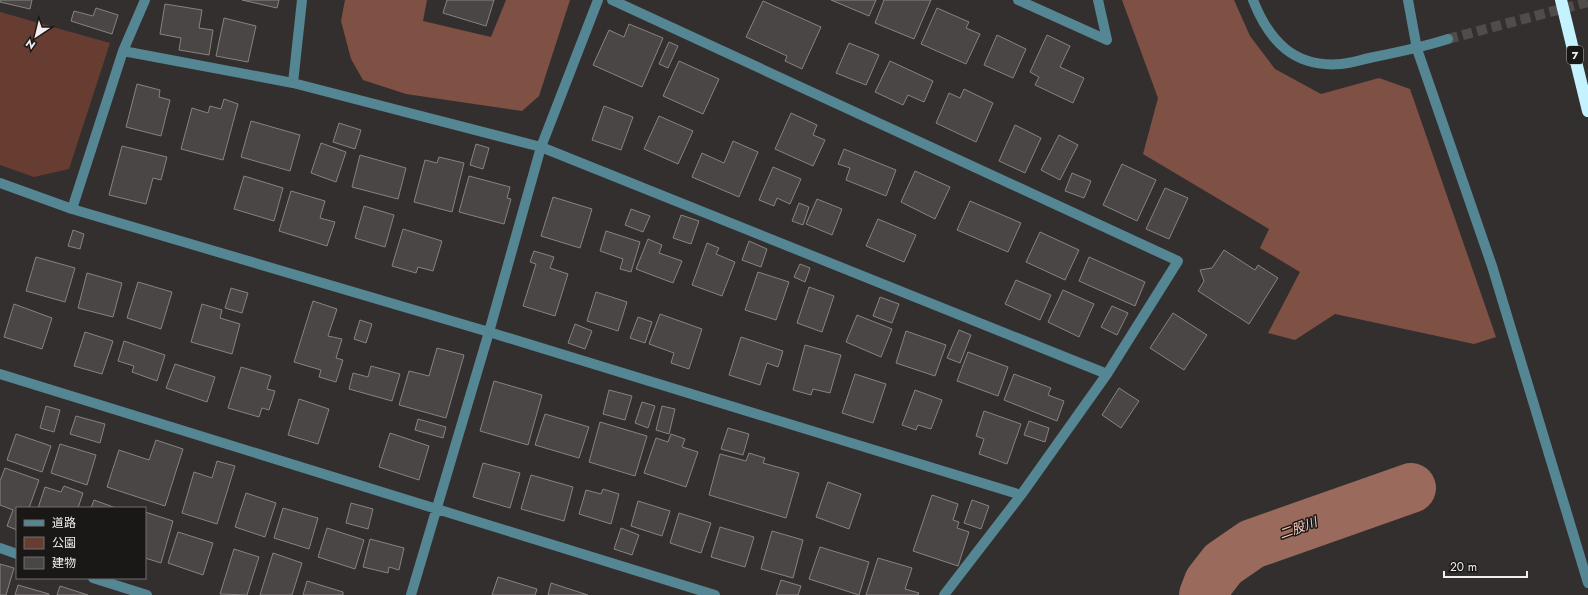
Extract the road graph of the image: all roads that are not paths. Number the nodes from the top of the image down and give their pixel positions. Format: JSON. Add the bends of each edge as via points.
{"nodes":[{"id":1,"x":145,"y":0,"type":"edge"},
{"id":2,"x":302,"y":0,"type":"edge"},
{"id":3,"x":598,"y":0,"type":"edge"},
{"id":4,"x":612,"y":0,"type":"edge"},
{"id":5,"x":1018,"y":0,"type":"edge"},
{"id":6,"x":1098,"y":0,"type":"edge"},
{"id":7,"x":1253,"y":0,"type":"edge"},
{"id":8,"x":1408,"y":0,"type":"edge"},
{"id":9,"x":1561,"y":0,"type":"edge"},
{"id":10,"x":1448,"y":39,"type":"tunnel mouth"},
{"id":11,"x":1417,"y":48,"type":"junction"},
{"id":12,"x":123,"y":51,"type":"junction"},
{"id":13,"x":293,"y":84,"type":"junction"},
{"id":14,"x":1588,"y":111,"type":"edge"},
{"id":15,"x":541,"y":146,"type":"junction"},
{"id":16,"x":0,"y":183,"type":"edge"},
{"id":17,"x":72,"y":209,"type":"junction"},
{"id":18,"x":489,"y":332,"type":"junction"},
{"id":19,"x":0,"y":374,"type":"edge"},
{"id":20,"x":1107,"y":374,"type":"junction"},
{"id":21,"x":1021,"y":496,"type":"junction"},
{"id":22,"x":436,"y":510,"type":"junction"},
{"id":23,"x":0,"y":548,"type":"edge"},
{"id":24,"x":16,"y":554,"type":"edge"},
{"id":25,"x":96,"y":579,"type":"edge"},
{"id":26,"x":1588,"y":583,"type":"edge"},
{"id":27,"x":147,"y":595,"type":"edge"},
{"id":28,"x":411,"y":595,"type":"edge"},
{"id":29,"x":715,"y":595,"type":"edge"},
{"id":30,"x":944,"y":595,"type":"edge"}],
"edges":[{"from":1,"to":12,"type":"street"},
{"from":2,"to":13,"type":"street"},
{"from":3,"to":15,"type":"street"},
{"from":4,"to":20,"type":"street","via":[[1178,261]]},
{"from":5,"to":6,"type":"street","via":[[1107,40]]},
{"from":7,"to":11,"type":"street","via":[[1272,37],[1291,53],[1316,63],[1341,64]]},
{"from":8,"to":11,"type":"street"},
{"from":9,"to":14,"type":"highway","number":"7"},
{"from":10,"to":11,"type":"street"},
{"from":11,"to":26,"type":"street","via":[[1492,266]]},
{"from":12,"to":13,"type":"street"},
{"from":12,"to":17,"type":"street"},
{"from":13,"to":15,"type":"street"},
{"from":15,"to":18,"type":"street"},
{"from":15,"to":20,"type":"street"},
{"from":16,"to":17,"type":"street"},
{"from":17,"to":18,"type":"street"},
{"from":18,"to":21,"type":"street"},
{"from":18,"to":22,"type":"street"},
{"from":19,"to":22,"type":"street"},
{"from":20,"to":21,"type":"street"},
{"from":21,"to":30,"type":"street"},
{"from":22,"to":28,"type":"street"},
{"from":22,"to":29,"type":"street"},
{"from":23,"to":24,"type":"street"},
{"from":25,"to":27,"type":"street"}]}
